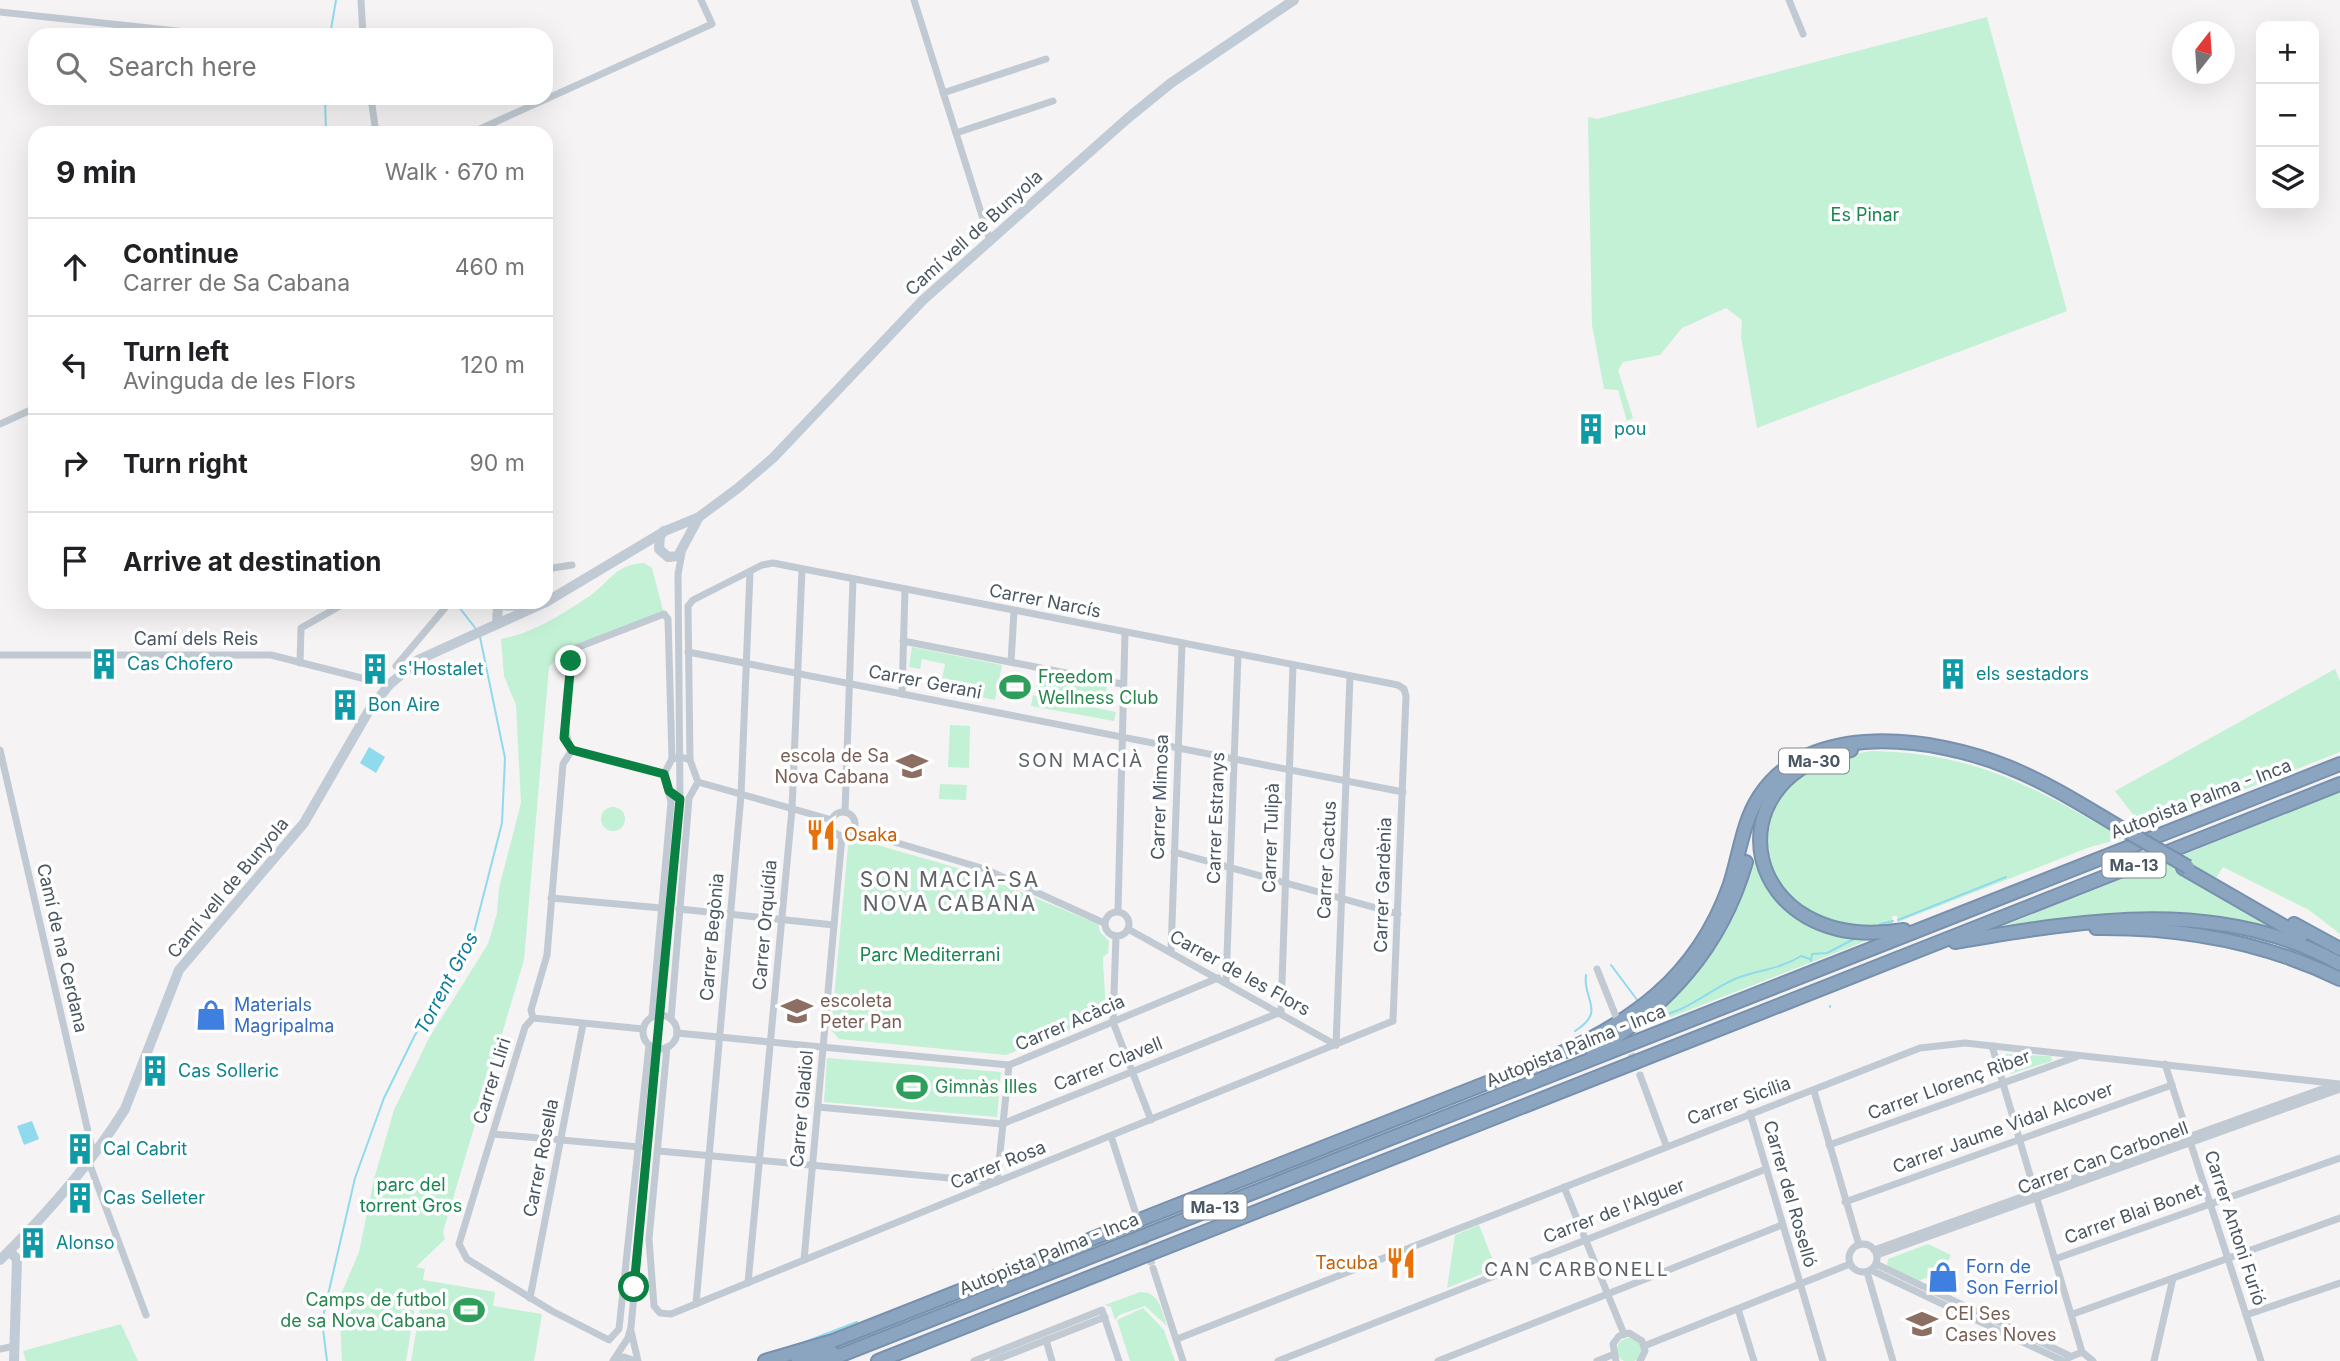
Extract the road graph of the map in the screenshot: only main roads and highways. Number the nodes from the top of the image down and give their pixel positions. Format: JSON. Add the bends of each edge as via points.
{"nodes":[{"id":1,"x":1861,"y":744,"type":"junction"},
{"id":2,"x":2340,"y":764,"type":"edge"},
{"id":3,"x":2340,"y":784,"type":"edge"},
{"id":4,"x":2118,"y":829,"type":"junction"},
{"id":5,"x":2185,"y":867,"type":"junction"},
{"id":6,"x":1929,"y":926,"type":"junction"},
{"id":7,"x":2026,"y":931,"type":"junction"},
{"id":8,"x":1929,"y":946,"type":"junction"},
{"id":9,"x":2340,"y":948,"type":"edge"},
{"id":10,"x":2340,"y":958,"type":"edge"},
{"id":11,"x":2340,"y":964,"type":"edge"},
{"id":12,"x":2340,"y":979,"type":"edge"},
{"id":13,"x":1563,"y":1070,"type":"junction"},
{"id":14,"x":868,"y":1345,"type":"junction"},
{"id":15,"x":765,"y":1361,"type":"edge"},
{"id":16,"x":797,"y":1361,"type":"edge"},
{"id":17,"x":826,"y":1361,"type":"edge"},
{"id":18,"x":878,"y":1361,"type":"edge"}],
"edges":[{"from":1,"to":4,"type":"highway","number":"Ma-30","via":[[1920,745],[1981,757],[2040,782]]},
{"from":1,"to":13,"type":"highway","number":"Ma-30","via":[[1821,752],[1781,777],[1760,813],[1730,907],[1696,965],[1650,1013]]},
{"from":1,"to":15,"type":"highway","via":[[1812,751],[1783,768],[1768,784],[1754,805],[1727,893],[1705,936],[1665,988],[1611,1030],[884,1321]]},
{"from":2,"to":6,"type":"highway","name":"Autopista Palma - Inca","number":"Ma-13"},
{"from":3,"to":8,"type":"highway","name":"Autopista Palma - Inca","number":"Ma-13"},
{"from":4,"to":5,"type":"highway","number":"Ma-30","bridge":true},
{"from":4,"to":6,"type":"highway","number":"Ma-30","via":[[2007,771],[1919,749],[1836,753],[1810,763],[1785,781],[1765,815],[1760,851],[1768,878],[1785,902],[1813,921],[1843,932],[1875,934]]},
{"from":5,"to":9,"type":"highway","number":"Ma-30"},
{"from":5,"to":10,"type":"highway","number":"Ma-30"},
{"from":6,"to":13,"type":"highway","name":"Autopista Palma - Inca","number":"Ma-13"},
{"from":7,"to":8,"type":"highway"},
{"from":7,"to":11,"type":"highway","via":[[2112,919],[2204,921],[2282,936]]},
{"from":7,"to":12,"type":"highway","via":[[2109,927],[2197,934],[2259,948]]},
{"from":8,"to":18,"type":"highway","name":"Autopista Palma - Inca","number":"Ma-13"},
{"from":13,"to":14,"type":"highway","name":"Autopista Palma - Inca","number":"Ma-13"},
{"from":14,"to":16,"type":"highway"},
{"from":14,"to":17,"type":"highway","name":"Autopista Palma - Inca","number":"Ma-13"}]}
